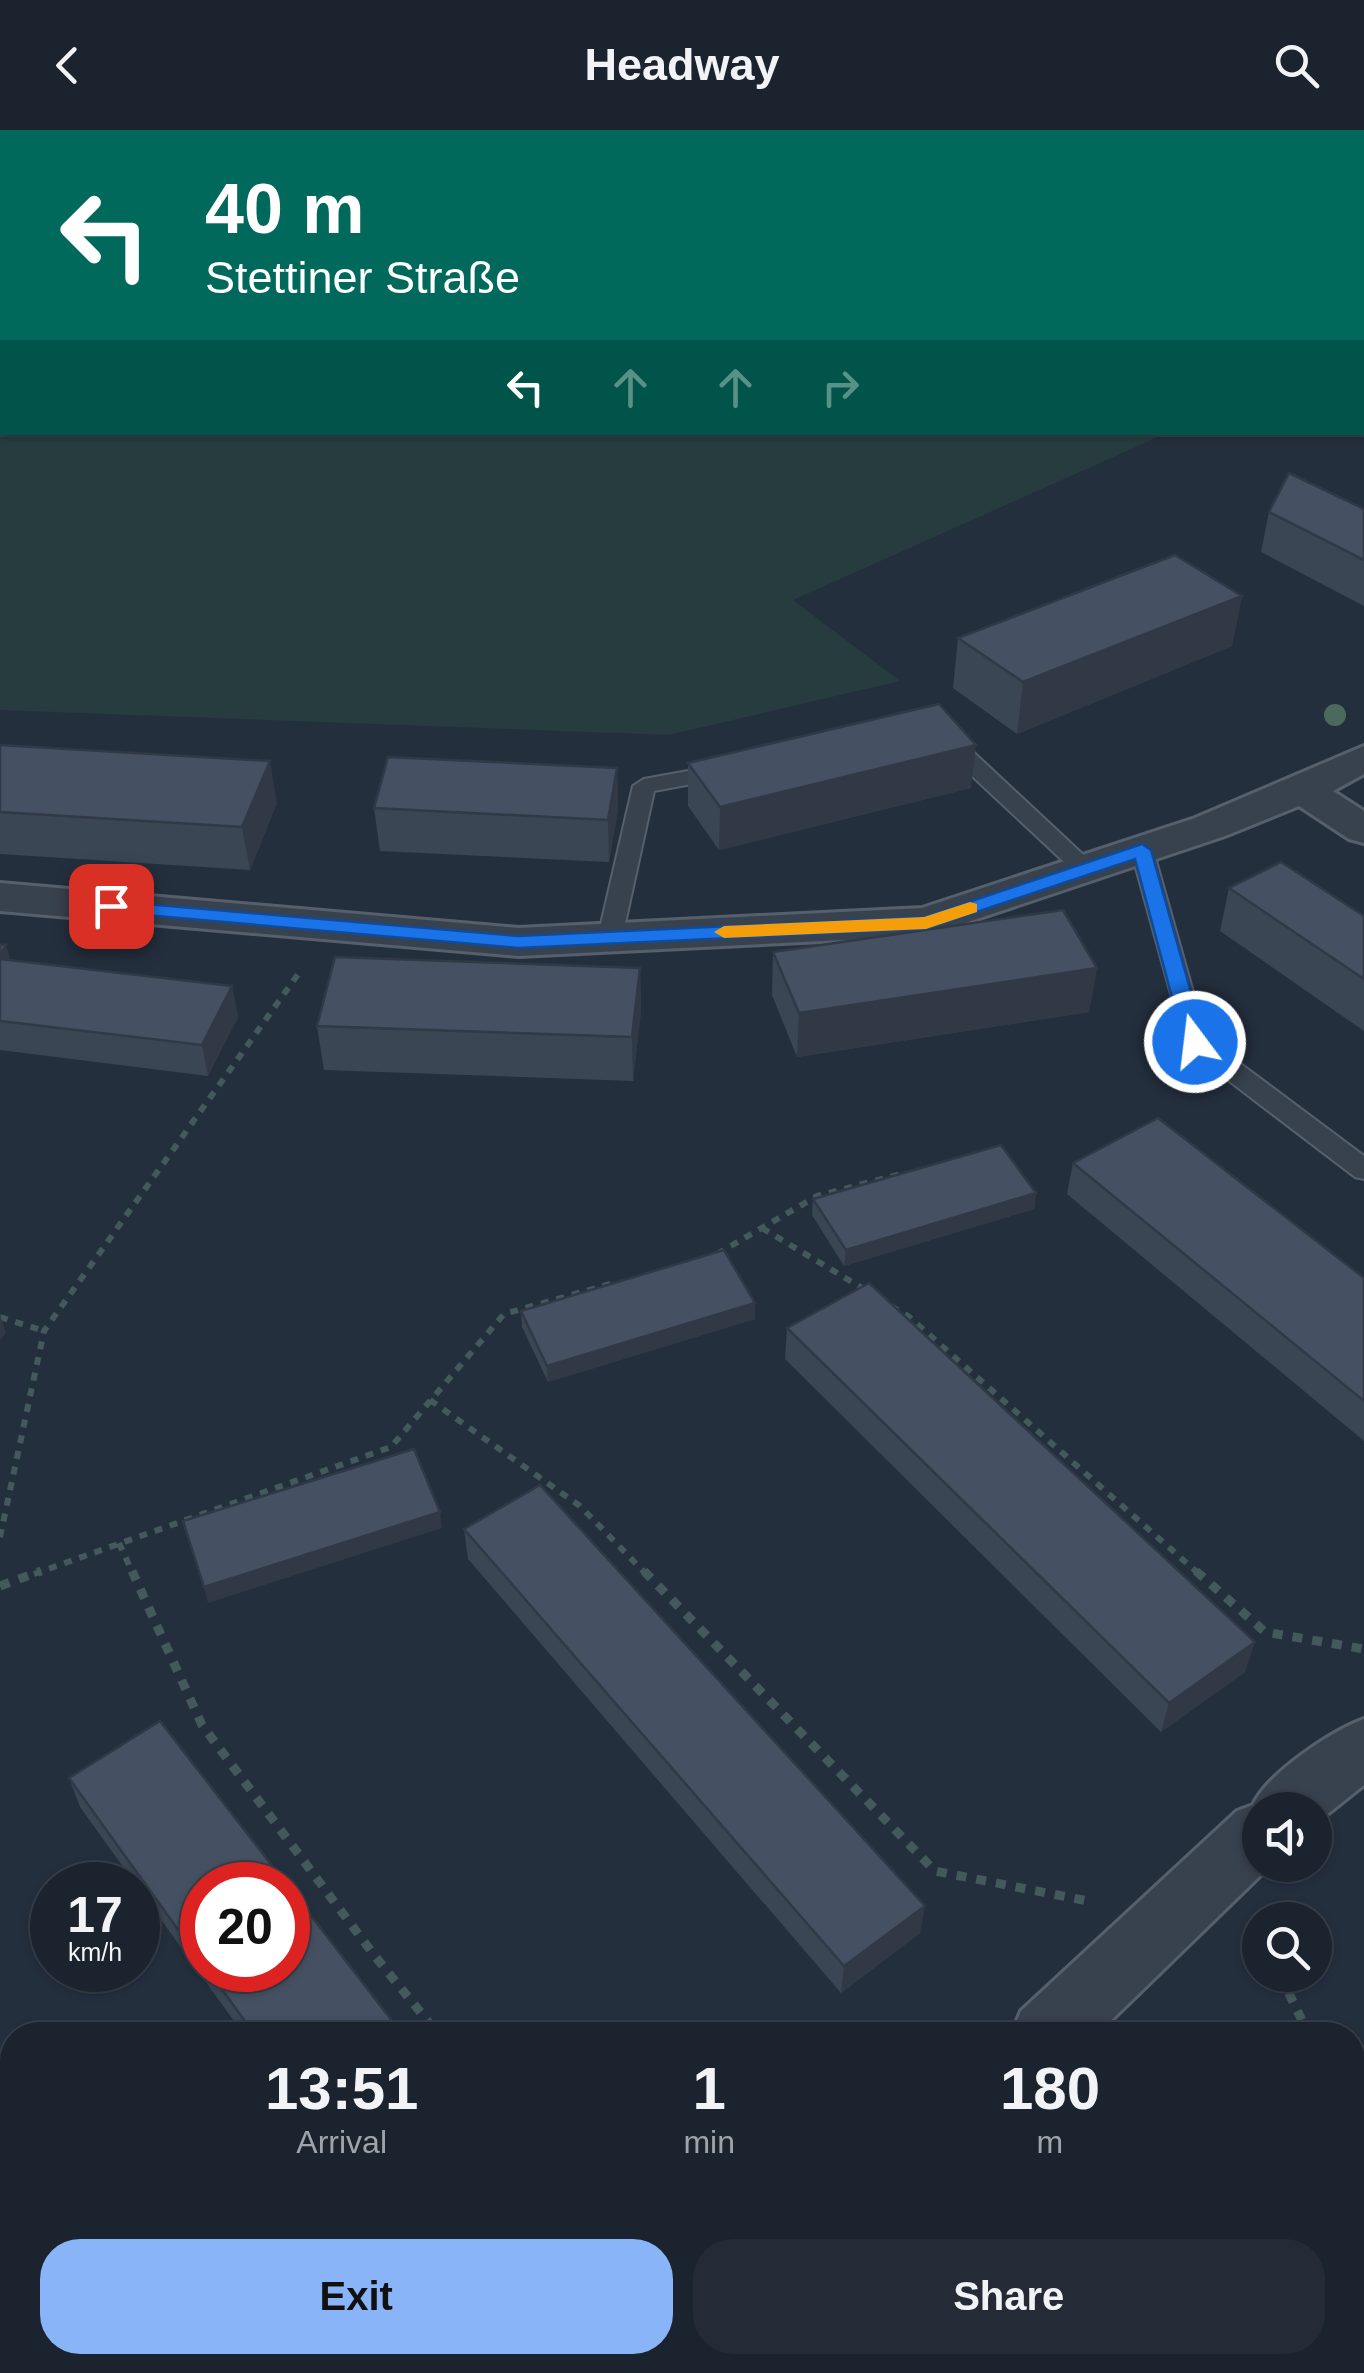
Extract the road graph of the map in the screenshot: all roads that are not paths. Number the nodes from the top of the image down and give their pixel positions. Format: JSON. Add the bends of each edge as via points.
{"nodes":[{"id":1,"x":920,"y":737,"type":"edge"},
{"id":2,"x":1364,"y":758,"type":"edge"},
{"id":3,"x":743,"y":768,"type":"edge"},
{"id":4,"x":1303,"y":790,"type":"junction"},
{"id":5,"x":1364,"y":830,"type":"edge"},
{"id":6,"x":1142,"y":850,"type":"junction"},
{"id":7,"x":1085,"y":869,"type":"junction"},
{"id":8,"x":0,"y":897,"type":"edge"},
{"id":9,"x":610,"y":938,"type":"junction"},
{"id":10,"x":1364,"y":1170,"type":"edge"},
{"id":11,"x":1364,"y":1747,"type":"edge"},
{"id":12,"x":1306,"y":1792,"type":"edge"},
{"id":13,"x":1242,"y":1849,"type":"edge"},
{"id":14,"x":1060,"y":2022,"type":"edge"}],
"edges":[{"from":1,"to":7,"type":"lane","via":[[940,734]]},
{"from":2,"to":4,"type":"street"},
{"from":3,"to":9,"type":"lane","via":[[635,786]]},
{"from":4,"to":5,"type":"street"},
{"from":4,"to":6,"type":"street"},
{"from":6,"to":7,"type":"street"},
{"from":6,"to":10,"type":"lane","via":[[1195,1042]]},
{"from":7,"to":9,"type":"street","via":[[926,922]]},
{"from":8,"to":9,"type":"street","via":[[518,942]]},
{"from":11,"to":12,"type":"street"},
{"from":13,"to":14,"type":"street"}]}
